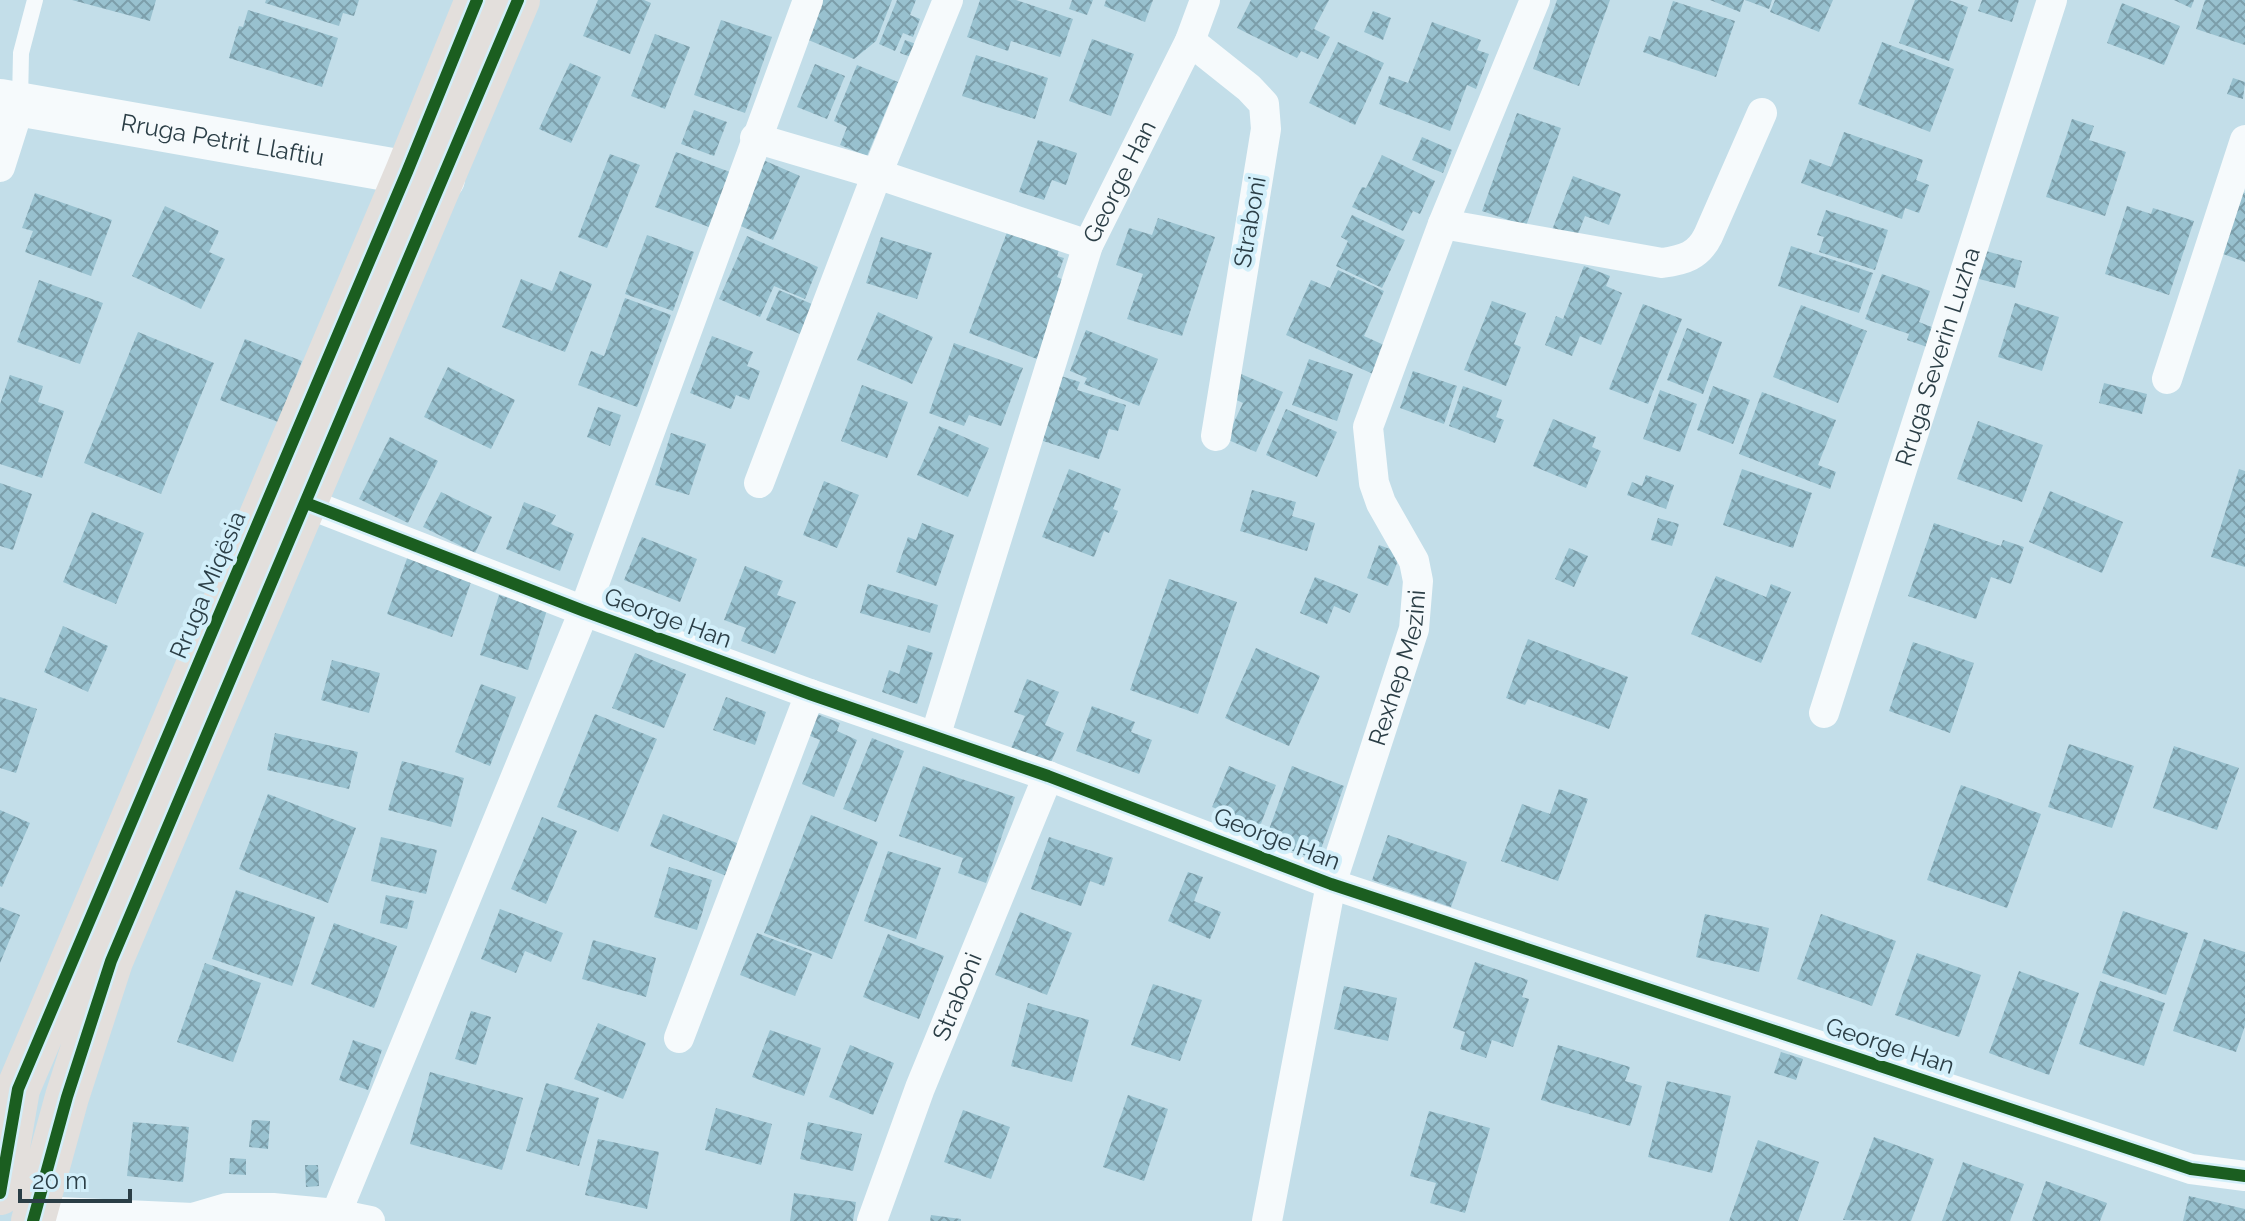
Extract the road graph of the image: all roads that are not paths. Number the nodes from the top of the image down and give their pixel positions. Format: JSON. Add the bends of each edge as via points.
{"nodes":[{"id":1,"x":35,"y":0,"type":"edge"},
{"id":2,"x":477,"y":0,"type":"edge"},
{"id":3,"x":518,"y":0,"type":"edge"},
{"id":4,"x":808,"y":0,"type":"edge"},
{"id":5,"x":948,"y":0,"type":"edge"},
{"id":6,"x":1205,"y":0,"type":"edge"},
{"id":7,"x":1535,"y":0,"type":"edge"},
{"id":8,"x":2052,"y":0,"type":"edge"},
{"id":9,"x":1190,"y":41,"type":"junction"},
{"id":10,"x":10,"y":102,"type":"edge"},
{"id":11,"x":1762,"y":113,"type":"dead end"},
{"id":12,"x":755,"y":138,"type":"junction"},
{"id":13,"x":2245,"y":140,"type":"edge"},
{"id":14,"x":0,"y":167,"type":"edge"},
{"id":15,"x":877,"y":174,"type":"junction"},
{"id":16,"x":426,"y":176,"type":"junction"},
{"id":17,"x":1443,"y":224,"type":"junction"},
{"id":18,"x":1088,"y":245,"type":"junction"},
{"id":19,"x":2167,"y":379,"type":"dead end"},
{"id":20,"x":1216,"y":436,"type":"dead end"},
{"id":21,"x":759,"y":483,"type":"dead end"},
{"id":22,"x":306,"y":503,"type":"junction"},
{"id":23,"x":584,"y":611,"type":"junction"},
{"id":24,"x":810,"y":694,"type":"junction"},
{"id":25,"x":1824,"y":713,"type":"dead end"},
{"id":26,"x":935,"y":737,"type":"junction"},
{"id":27,"x":1048,"y":776,"type":"junction"},
{"id":28,"x":1331,"y":884,"type":"junction"},
{"id":29,"x":679,"y":1038,"type":"dead end"},
{"id":30,"x":9,"y":1087,"type":"edge"},
{"id":31,"x":2245,"y":1176,"type":"edge"},
{"id":32,"x":23,"y":1208,"type":"edge"},
{"id":33,"x":336,"y":1214,"type":"junction"},
{"id":34,"x":192,"y":1220,"type":"edge"},
{"id":35,"x":370,"y":1221,"type":"edge"},
{"id":36,"x":872,"y":1221,"type":"edge"},
{"id":37,"x":1267,"y":1221,"type":"edge"}],
"edges":[{"from":1,"to":10,"type":"lane"},
{"from":2,"to":16,"type":"main road","name":"Rruga Miqësia"},
{"from":3,"to":16,"type":"main road","name":"Rruga Miqësia"},
{"from":4,"to":12,"type":"street"},
{"from":5,"to":15,"type":"street"},
{"from":6,"to":9,"type":"street","name":"George Han"},
{"from":7,"to":17,"type":"street","name":"Rexhep Mezini"},
{"from":8,"to":25,"type":"street","name":"Rruga Severin Luzha"},
{"from":9,"to":18,"type":"street","name":"George Han"},
{"from":9,"to":20,"type":"street","name":"Straboni","via":[[1264,104],[1266,129]]},
{"from":10,"to":14,"type":"street"},
{"from":10,"to":16,"type":"main road","name":"Rruga Petrit Llaftiu"},
{"from":11,"to":17,"type":"street","via":[[1702,248],[1684,261],[1662,263]]},
{"from":12,"to":15,"type":"street"},
{"from":12,"to":23,"type":"street"},
{"from":13,"to":19,"type":"street"},
{"from":15,"to":18,"type":"street"},
{"from":15,"to":21,"type":"street"},
{"from":16,"to":22,"type":"main road","name":"Rruga Miqësia"},
{"from":16,"to":30,"type":"main road","name":"Rruga Miqësia"},
{"from":17,"to":28,"type":"street","name":"Rexhep Mezini","via":[[1368,427],[1374,483],[1414,561],[1418,605]]},
{"from":18,"to":26,"type":"street","name":"George Han"},
{"from":22,"to":23,"type":"street","name":"George Han"},
{"from":22,"to":32,"type":"main road","name":"Rruga Miqësia","via":[[111,961],[67,1097]]},
{"from":23,"to":24,"type":"street","name":"George Han"},
{"from":23,"to":33,"type":"street"},
{"from":24,"to":26,"type":"street","name":"George Han"},
{"from":24,"to":29,"type":"street"},
{"from":26,"to":27,"type":"street","name":"George Han"},
{"from":27,"to":28,"type":"street","name":"George Han"},
{"from":27,"to":36,"type":"street","name":"Straboni","via":[[920,1088]]},
{"from":28,"to":31,"type":"street","name":"George Han","via":[[2191,1169]]},
{"from":28,"to":37,"type":"street","name":"Rexhep Mezini"},
{"from":30,"to":32,"type":"main road","name":"Rruga Miqësia"},
{"from":32,"to":34,"type":"street"},
{"from":33,"to":34,"type":"street","via":[[227,1208]]},
{"from":33,"to":35,"type":"street"}]}
